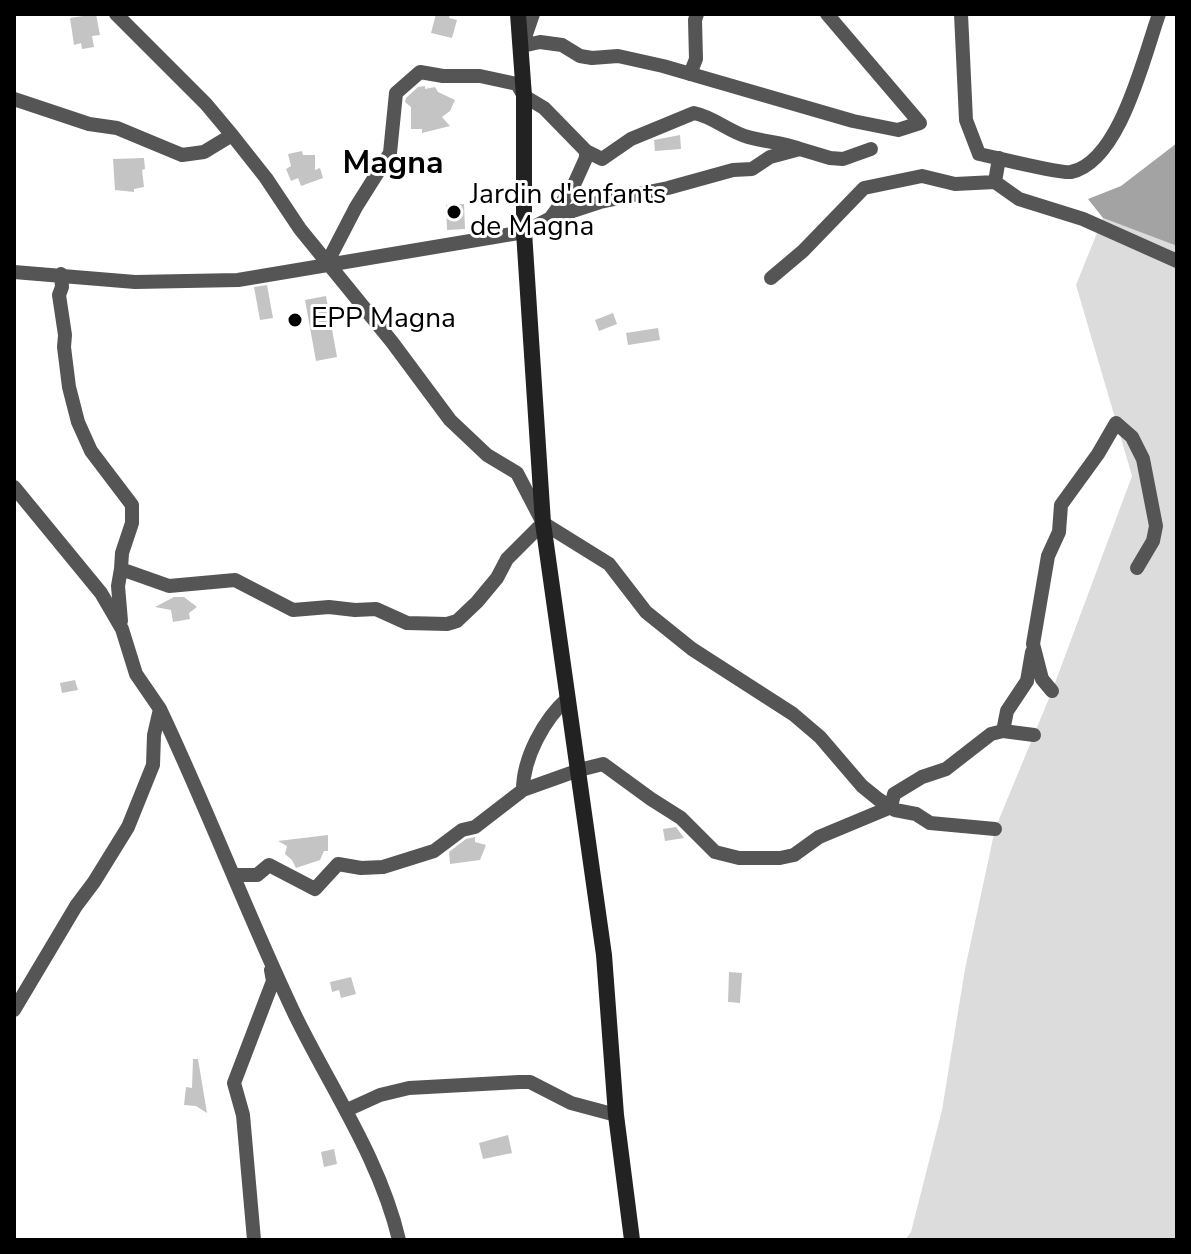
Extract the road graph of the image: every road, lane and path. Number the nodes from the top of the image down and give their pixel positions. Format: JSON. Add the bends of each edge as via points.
{"nodes":[{"id":1,"x":116,"y":14,"type":"edge"},
{"id":2,"x":518,"y":14,"type":"edge"},
{"id":3,"x":533,"y":14,"type":"edge"},
{"id":4,"x":697,"y":14,"type":"edge"},
{"id":5,"x":827,"y":14,"type":"edge"},
{"id":6,"x":961,"y":14,"type":"edge"},
{"id":7,"x":1159,"y":14,"type":"edge"},
{"id":8,"x":522,"y":46,"type":"junction"},
{"id":9,"x":690,"y":74,"type":"junction"},
{"id":10,"x":524,"y":96,"type":"junction"},
{"id":11,"x":14,"y":99,"type":"edge"},
{"id":12,"x":232,"y":135,"type":"junction"},
{"id":13,"x":800,"y":149,"type":"junction"},
{"id":14,"x":871,"y":149,"type":"dead end"},
{"id":15,"x":586,"y":151,"type":"junction"},
{"id":16,"x":999,"y":158,"type":"junction"},
{"id":17,"x":995,"y":182,"type":"junction"},
{"id":18,"x":551,"y":218,"type":"junction"},
{"id":19,"x":524,"y":232,"type":"junction"},
{"id":20,"x":1177,"y":261,"type":"edge"},
{"id":21,"x":327,"y":263,"type":"junction"},
{"id":22,"x":14,"y":272,"type":"edge"},
{"id":23,"x":61,"y":274,"type":"junction"},
{"id":24,"x":771,"y":278,"type":"dead end"},
{"id":25,"x":14,"y":487,"type":"edge"},
{"id":26,"x":543,"y":523,"type":"junction"},
{"id":27,"x":1137,"y":568,"type":"dead end"},
{"id":28,"x":121,"y":569,"type":"junction"},
{"id":29,"x":122,"y":629,"type":"junction"},
{"id":30,"x":1033,"y":644,"type":"junction"},
{"id":31,"x":1052,"y":691,"type":"dead end"},
{"id":32,"x":568,"y":698,"type":"junction"},
{"id":33,"x":160,"y":709,"type":"junction"},
{"id":34,"x":1003,"y":731,"type":"junction"},
{"id":35,"x":1034,"y":735,"type":"dead end"},
{"id":36,"x":579,"y":770,"type":"junction"},
{"id":37,"x":523,"y":790,"type":"junction"},
{"id":38,"x":891,"y":807,"type":"junction"},
{"id":39,"x":995,"y":829,"type":"dead end"},
{"id":40,"x":235,"y":875,"type":"junction"},
{"id":41,"x":267,"y":950,"type":"junction"},
{"id":42,"x":14,"y":1010,"type":"edge"},
{"id":43,"x":347,"y":1110,"type":"junction"},
{"id":44,"x":616,"y":1115,"type":"junction"},
{"id":45,"x":254,"y":1240,"type":"edge"},
{"id":46,"x":399,"y":1240,"type":"edge"},
{"id":47,"x":632,"y":1240,"type":"edge"}],
"edges":[{"from":1,"to":12,"type":"street"},
{"from":2,"to":8,"type":"street"},
{"from":3,"to":8,"type":"street"},
{"from":4,"to":9,"type":"street","via":[[696,59]]},
{"from":5,"to":9,"type":"street","via":[[920,123],[898,130],[853,121]]},
{"from":6,"to":16,"type":"street","via":[[966,120],[979,154]]},
{"from":7,"to":16,"type":"street","via":[[1128,108],[1096,159],[1069,172]]},
{"from":8,"to":9,"type":"street","via":[[562,45],[592,58],[618,56]]},
{"from":8,"to":10,"type":"street"},
{"from":10,"to":15,"type":"street","via":[[544,108]]},
{"from":10,"to":19,"type":"street"},
{"from":10,"to":21,"type":"street","via":[[517,84],[480,76],[420,72],[408,82],[396,93],[390,153]]},
{"from":11,"to":12,"type":"street","via":[[117,128],[182,155],[204,152]]},
{"from":12,"to":21,"type":"street"},
{"from":13,"to":14,"type":"street","via":[[843,159]]},
{"from":13,"to":15,"type":"street","via":[[747,137],[694,113],[631,139],[602,159]]},
{"from":13,"to":18,"type":"street","via":[[770,157],[752,169],[612,199]]},
{"from":15,"to":18,"type":"street","via":[[572,189]]},
{"from":16,"to":17,"type":"street"},
{"from":17,"to":20,"type":"street","via":[[1019,199],[1083,219]]},
{"from":17,"to":24,"type":"street","via":[[955,184],[922,176],[864,188]]},
{"from":18,"to":19,"type":"street"},
{"from":19,"to":21,"type":"street"},
{"from":19,"to":26,"type":"street"},
{"from":21,"to":23,"type":"street","via":[[238,280],[189,283]]},
{"from":21,"to":26,"type":"street","via":[[450,420],[487,455],[517,473]]},
{"from":22,"to":23,"type":"street"},
{"from":23,"to":28,"type":"street","via":[[64,347],[74,408],[91,451],[132,505]]},
{"from":25,"to":29,"type":"street","via":[[101,593]]},
{"from":26,"to":28,"type":"street","via":[[507,559],[477,602],[447,624],[407,623],[376,609],[293,610],[235,580],[169,586]]},
{"from":26,"to":32,"type":"street"},
{"from":26,"to":38,"type":"street","via":[[609,564],[646,612],[692,649],[793,714],[862,786]]},
{"from":27,"to":30,"type":"street","via":[[1156,526],[1143,459],[1132,437],[1116,423],[1061,505]]},
{"from":28,"to":29,"type":"street"},
{"from":29,"to":33,"type":"street","via":[[136,674]]},
{"from":30,"to":31,"type":"street","via":[[1042,679]]},
{"from":30,"to":34,"type":"street","via":[[1027,681],[1007,711]]},
{"from":32,"to":36,"type":"street"},
{"from":32,"to":37,"type":"street","via":[[536,744],[523,774]]},
{"from":33,"to":40,"type":"street"},
{"from":33,"to":42,"type":"street","via":[[153,765],[128,827]]},
{"from":34,"to":35,"type":"street"},
{"from":34,"to":38,"type":"street","via":[[991,734],[946,769],[894,794]]},
{"from":36,"to":37,"type":"street"},
{"from":36,"to":38,"type":"street","via":[[603,764],[681,818],[715,852],[739,858],[794,855],[819,837]]},
{"from":36,"to":44,"type":"street","via":[[604,955]]},
{"from":37,"to":40,"type":"street","via":[[434,851],[383,867],[338,864],[315,889],[269,865],[257,875]]},
{"from":38,"to":39,"type":"street","via":[[930,823]]},
{"from":40,"to":41,"type":"street"},
{"from":41,"to":43,"type":"street"},
{"from":41,"to":45,"type":"street","via":[[273,981],[234,1083],[243,1115]]},
{"from":43,"to":44,"type":"street","via":[[409,1088],[530,1082],[571,1103]]},
{"from":43,"to":46,"type":"street"},
{"from":44,"to":47,"type":"street"}]}
